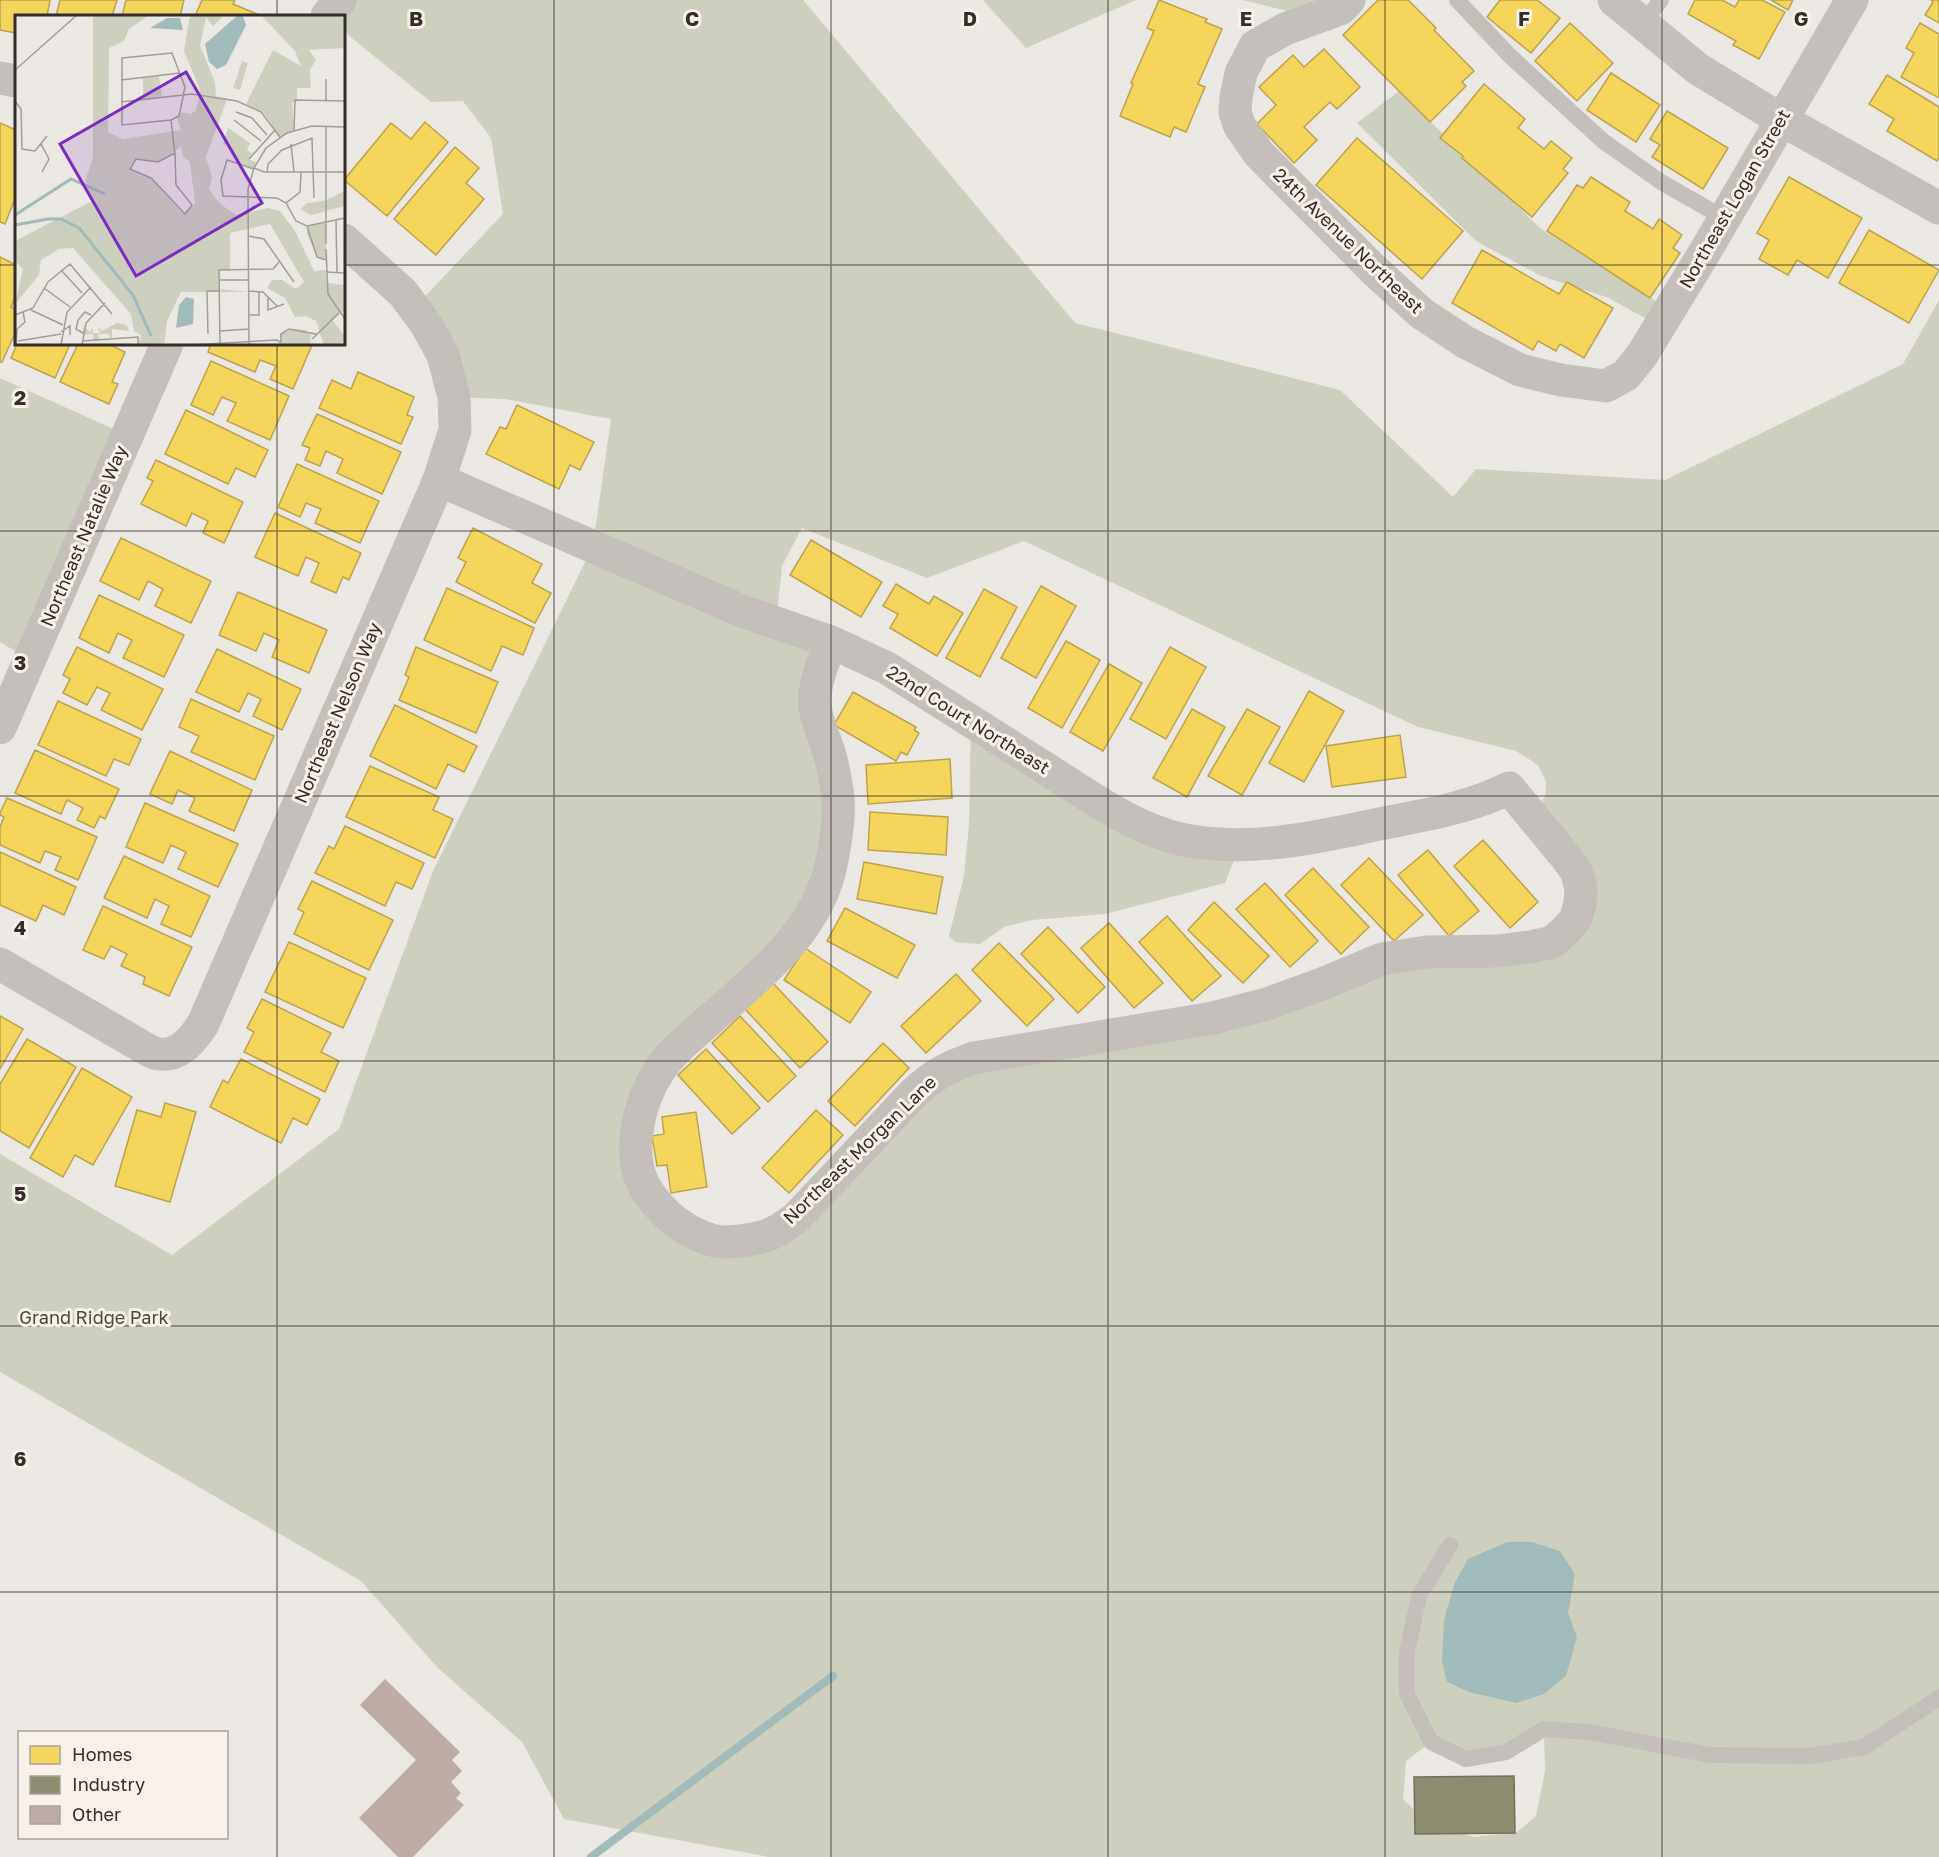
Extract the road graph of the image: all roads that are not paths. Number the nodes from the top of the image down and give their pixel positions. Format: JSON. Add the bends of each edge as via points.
{"nodes":[{"id":1,"x":340,"y":0,"type":"edge"},
{"id":2,"x":1349,"y":0,"type":"edge"},
{"id":3,"x":1457,"y":0,"type":"edge"},
{"id":4,"x":1614,"y":0,"type":"edge"},
{"id":5,"x":1852,"y":0,"type":"edge"},
{"id":6,"x":1651,"y":12,"type":"edge"},
{"id":7,"x":328,"y":15,"type":"edge"},
{"id":8,"x":0,"y":78,"type":"edge"},
{"id":9,"x":15,"y":81,"type":"edge"},
{"id":10,"x":1782,"y":120,"type":"junction"},
{"id":11,"x":1939,"y":208,"type":"edge"},
{"id":12,"x":1724,"y":218,"type":"junction"},
{"id":13,"x":345,"y":241,"type":"edge"},
{"id":14,"x":167,"y":345,"type":"edge"},
{"id":15,"x":1606,"y":386,"type":"joint"},
{"id":16,"x":439,"y":480,"type":"junction"},
{"id":17,"x":831,"y":642,"type":"junction"},
{"id":18,"x":0,"y":728,"type":"edge"},
{"id":19,"x":1509,"y":788,"type":"joint"},
{"id":20,"x":0,"y":964,"type":"edge"},
{"id":21,"x":1450,"y":1545,"type":"dead end"},
{"id":22,"x":1939,"y":1698,"type":"edge"}],
"edges":[{"from":1,"to":7,"type":"street"},
{"from":2,"to":15,"type":"street","name":"24th Avenue Northeast","via":[[1340,9],[1285,28],[1255,46],[1241,73],[1236,97],[1239,125],[1259,154],[1420,313],[1520,370]]},
{"from":3,"to":12,"type":"lane","via":[[1509,55],[1603,141],[1661,182]]},
{"from":4,"to":6,"type":"street"},
{"from":5,"to":10,"type":"street","name":"Northeast Logan Street"},
{"from":6,"to":10,"type":"street","via":[[1698,69]]},
{"from":8,"to":9,"type":"street"},
{"from":10,"to":11,"type":"street"},
{"from":10,"to":12,"type":"street","name":"Northeast Logan Street"},
{"from":12,"to":15,"type":"street","name":"Northeast Logan Street","via":[[1642,355],[1626,375]]},
{"from":13,"to":16,"type":"street","name":"Northeast Nelson Way","via":[[403,293],[443,355],[454,397],[455,430]]},
{"from":14,"to":18,"type":"street","name":"Northeast Natalie Way"},
{"from":16,"to":17,"type":"street","name":"22nd Court Northeast","via":[[742,611]]},
{"from":16,"to":20,"type":"street","name":"Northeast Nelson Way","via":[[192,1042],[173,1053],[158,1054]]},
{"from":17,"to":19,"type":"street","name":"22nd Court Northeast","via":[[887,668],[1122,816],[1183,840],[1249,845],[1341,832],[1467,805]]},
{"from":17,"to":19,"type":"street","name":"Northeast Morgan Lane","via":[[815,697],[839,801],[832,856],[822,894],[791,943],[661,1068],[639,1117],[636,1167],[644,1186],[673,1220],[717,1242],[773,1233],[796,1218],[928,1080],[946,1068],[974,1058],[1213,1018],[1278,1000],[1382,959],[1427,952],[1498,951],[1552,942],[1575,920],[1581,887],[1566,857]]},
{"from":21,"to":22,"type":"lane","via":[[1419,1596],[1407,1652],[1407,1694],[1431,1742],[1466,1759],[1506,1752],[1544,1729],[1588,1732],[1710,1755],[1810,1756],[1864,1747]]}]}
